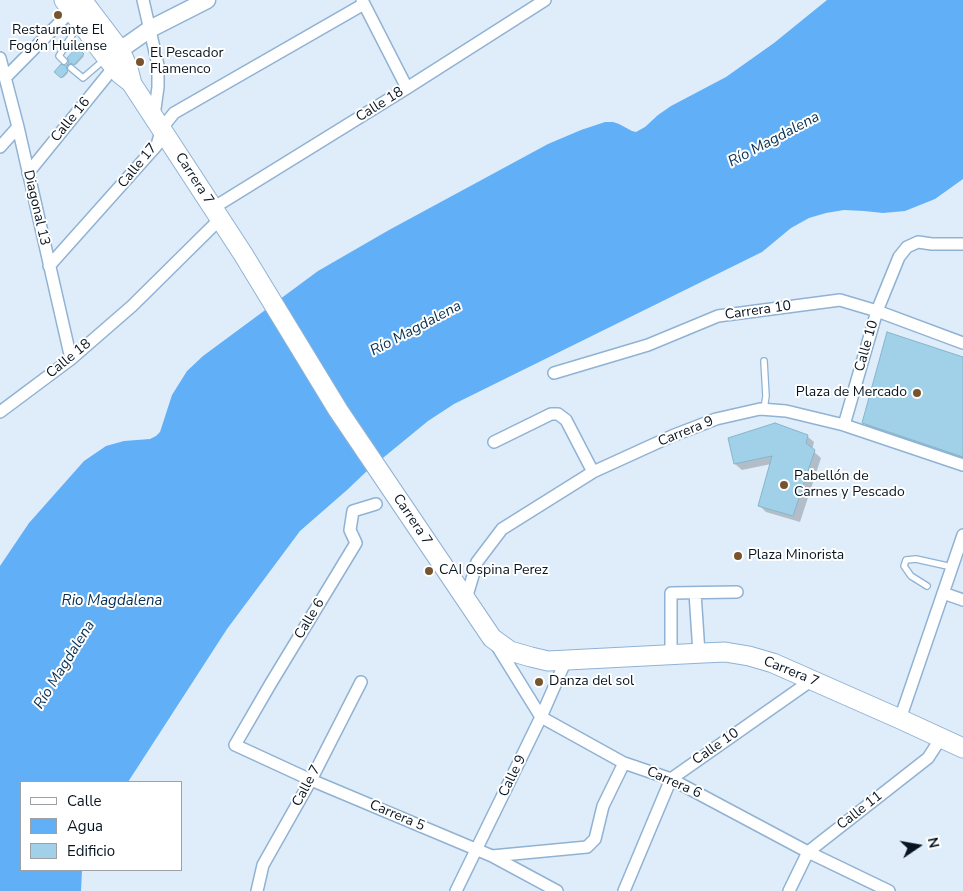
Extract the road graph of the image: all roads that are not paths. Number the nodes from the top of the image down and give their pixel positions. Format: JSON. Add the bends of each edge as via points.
{"nodes":[{"id":1,"x":143,"y":0,"type":"edge"},
{"id":2,"x":207,"y":0,"type":"edge"},
{"id":3,"x":544,"y":0,"type":"edge"},
{"id":4,"x":363,"y":2,"type":"edge"},
{"id":5,"x":74,"y":8,"type":"edge"},
{"id":6,"x":150,"y":29,"type":"junction"},
{"id":7,"x":0,"y":58,"type":"edge"},
{"id":8,"x":113,"y":58,"type":"junction"},
{"id":9,"x":64,"y":61,"type":"dead end"},
{"id":10,"x":71,"y":68,"type":"dead end"},
{"id":11,"x":5,"y":78,"type":"junction"},
{"id":12,"x":407,"y":88,"type":"junction"},
{"id":13,"x":158,"y":122,"type":"junction"},
{"id":14,"x":18,"y":128,"type":"junction"},
{"id":15,"x":0,"y":147,"type":"edge"},
{"id":16,"x":28,"y":173,"type":"junction"},
{"id":17,"x":217,"y":214,"type":"junction"},
{"id":18,"x":963,"y":244,"type":"edge"},
{"id":19,"x":50,"y":266,"type":"junction"},
{"id":20,"x":877,"y":311,"type":"junction"},
{"id":21,"x":963,"y":343,"type":"edge"},
{"id":22,"x":71,"y":359,"type":"junction"},
{"id":23,"x":764,"y":362,"type":"dead end"},
{"id":24,"x":554,"y":372,"type":"dead end"},
{"id":25,"x":764,"y":409,"type":"junction"},
{"id":26,"x":0,"y":412,"type":"edge"},
{"id":27,"x":844,"y":425,"type":"junction"},
{"id":28,"x":494,"y":442,"type":"dead end"},
{"id":29,"x":963,"y":465,"type":"edge"},
{"id":30,"x":593,"y":472,"type":"junction"},
{"id":31,"x":376,"y":504,"type":"dead end"},
{"id":32,"x":963,"y":535,"type":"edge"},
{"id":33,"x":952,"y":567,"type":"junction"},
{"id":34,"x":927,"y":586,"type":"dead end"},
{"id":35,"x":737,"y":592,"type":"dead end"},
{"id":36,"x":943,"y":592,"type":"junction"},
{"id":37,"x":695,"y":593,"type":"junction"},
{"id":38,"x":466,"y":599,"type":"junction"},
{"id":39,"x":963,"y":600,"type":"edge"},
{"id":40,"x":492,"y":638,"type":"junction"},
{"id":41,"x":699,"y":653,"type":"junction"},
{"id":42,"x":672,"y":654,"type":"junction"},
{"id":43,"x":566,"y":660,"type":"junction"},
{"id":44,"x":812,"y":680,"type":"junction"},
{"id":45,"x":360,"y":682,"type":"dead end"},
{"id":46,"x":541,"y":718,"type":"junction"},
{"id":47,"x":900,"y":719,"type":"junction"},
{"id":48,"x":941,"y":738,"type":"junction"},
{"id":49,"x":235,"y":745,"type":"joint"},
{"id":50,"x":963,"y":748,"type":"edge"},
{"id":51,"x":624,"y":763,"type":"junction"},
{"id":52,"x":670,"y":779,"type":"junction"},
{"id":53,"x":312,"y":780,"type":"junction"},
{"id":54,"x":477,"y":850,"type":"junction"},
{"id":55,"x":808,"y":852,"type":"junction"},
{"id":56,"x":492,"y":856,"type":"junction"},
{"id":57,"x":257,"y":891,"type":"edge"},
{"id":58,"x":456,"y":891,"type":"edge"},
{"id":59,"x":557,"y":891,"type":"edge"},
{"id":60,"x":624,"y":891,"type":"edge"},
{"id":61,"x":789,"y":891,"type":"edge"},
{"id":62,"x":889,"y":891,"type":"edge"}],
"edges":[{"from":1,"to":6,"type":"street"},
{"from":2,"to":6,"type":"street"},
{"from":3,"to":12,"type":"street","name":"Calle 18"},
{"from":4,"to":12,"type":"street"},
{"from":4,"to":13,"type":"street","name":"Calle 17"},
{"from":5,"to":8,"type":"main road","name":"Carrera 7"},
{"from":5,"to":9,"type":"lane","via":[[59,56]]},
{"from":5,"to":11,"type":"street"},
{"from":6,"to":8,"type":"street"},
{"from":6,"to":13,"type":"street","via":[[158,65]]},
{"from":7,"to":11,"type":"street","name":"Diagonal 13"},
{"from":8,"to":10,"type":"lane","via":[[83,78]]},
{"from":8,"to":13,"type":"main road","name":"Carrera 7","via":[[120,74],[132,84]]},
{"from":8,"to":16,"type":"street","name":"Calle 16"},
{"from":11,"to":14,"type":"street","name":"Diagonal 13"},
{"from":12,"to":17,"type":"street","name":"Calle 18"},
{"from":13,"to":17,"type":"main road","name":"Carrera 7"},
{"from":13,"to":19,"type":"street","name":"Calle 17","via":[[157,145]]},
{"from":14,"to":15,"type":"street"},
{"from":14,"to":16,"type":"street","name":"Diagonal 13"},
{"from":16,"to":19,"type":"street","name":"Diagonal 13"},
{"from":17,"to":22,"type":"street","name":"Calle 18","via":[[132,306]]},
{"from":17,"to":38,"type":"main road","name":"Carrera 7","via":[[338,410]]},
{"from":18,"to":20,"type":"street","name":"Calle 10","via":[[918,242],[906,247],[898,257]]},
{"from":19,"to":22,"type":"street","name":"Diagonal 13"},
{"from":20,"to":21,"type":"street","name":"Carrera 10"},
{"from":20,"to":24,"type":"street","name":"Carrera 10","via":[[840,300],[718,316],[648,345]]},
{"from":20,"to":27,"type":"street","name":"Calle 10"},
{"from":22,"to":26,"type":"street","name":"Calle 18"},
{"from":23,"to":25,"type":"lane"},
{"from":25,"to":27,"type":"street","name":"Carrera 9"},
{"from":25,"to":30,"type":"street","name":"Carrera 9","via":[[716,419]]},
{"from":27,"to":29,"type":"street","name":"Carrera 9"},
{"from":28,"to":30,"type":"street","via":[[551,414],[558,414],[566,420]]},
{"from":30,"to":38,"type":"street","name":"Carrera 9","via":[[502,529],[477,562]]},
{"from":31,"to":49,"type":"street","name":"Calle 6","via":[[353,511],[350,530],[356,543]]},
{"from":32,"to":33,"type":"street"},
{"from":33,"to":34,"type":"lane","via":[[906,560],[904,566],[911,576]]},
{"from":33,"to":36,"type":"street"},
{"from":35,"to":37,"type":"street"},
{"from":36,"to":39,"type":"street"},
{"from":36,"to":47,"type":"street"},
{"from":37,"to":41,"type":"street"},
{"from":37,"to":42,"type":"street","via":[[671,593]]},
{"from":38,"to":40,"type":"main road","name":"Carrera 7"},
{"from":40,"to":43,"type":"main road","name":"Carrera 7","via":[[510,651],[548,660]]},
{"from":40,"to":46,"type":"street"},
{"from":41,"to":42,"type":"main road","name":"Carrera 7"},
{"from":41,"to":44,"type":"main road","name":"Carrera 7","via":[[726,652],[749,656]]},
{"from":42,"to":43,"type":"main road","name":"Carrera 7"},
{"from":43,"to":46,"type":"street","name":"Calle 9"},
{"from":44,"to":47,"type":"main road","name":"Carrera 7"},
{"from":44,"to":52,"type":"street","name":"Calle 10"},
{"from":45,"to":53,"type":"street","name":"Calle 7"},
{"from":46,"to":51,"type":"street","name":"Carrera 6"},
{"from":46,"to":54,"type":"street","name":"Calle 9"},
{"from":47,"to":48,"type":"main road","name":"Carrera 7"},
{"from":48,"to":50,"type":"main road","name":"Carrera 7"},
{"from":48,"to":55,"type":"street","name":"Calle 11","via":[[928,758]]},
{"from":49,"to":53,"type":"street","name":"Carrera 5"},
{"from":51,"to":52,"type":"street","name":"Carrera 6"},
{"from":51,"to":56,"type":"street","via":[[603,806],[595,839],[588,847]]},
{"from":52,"to":55,"type":"street","name":"Carrera 6"},
{"from":52,"to":60,"type":"street"},
{"from":53,"to":54,"type":"street","name":"Carrera 5"},
{"from":53,"to":57,"type":"street","name":"Calle 7","via":[[263,866]]},
{"from":54,"to":56,"type":"street","name":"Carrera 5"},
{"from":54,"to":58,"type":"street","name":"Calle 9"},
{"from":55,"to":61,"type":"street","name":"Calle 11"},
{"from":55,"to":62,"type":"street","name":"Carrera 6"},
{"from":56,"to":59,"type":"street","name":"Carrera 5"}]}
